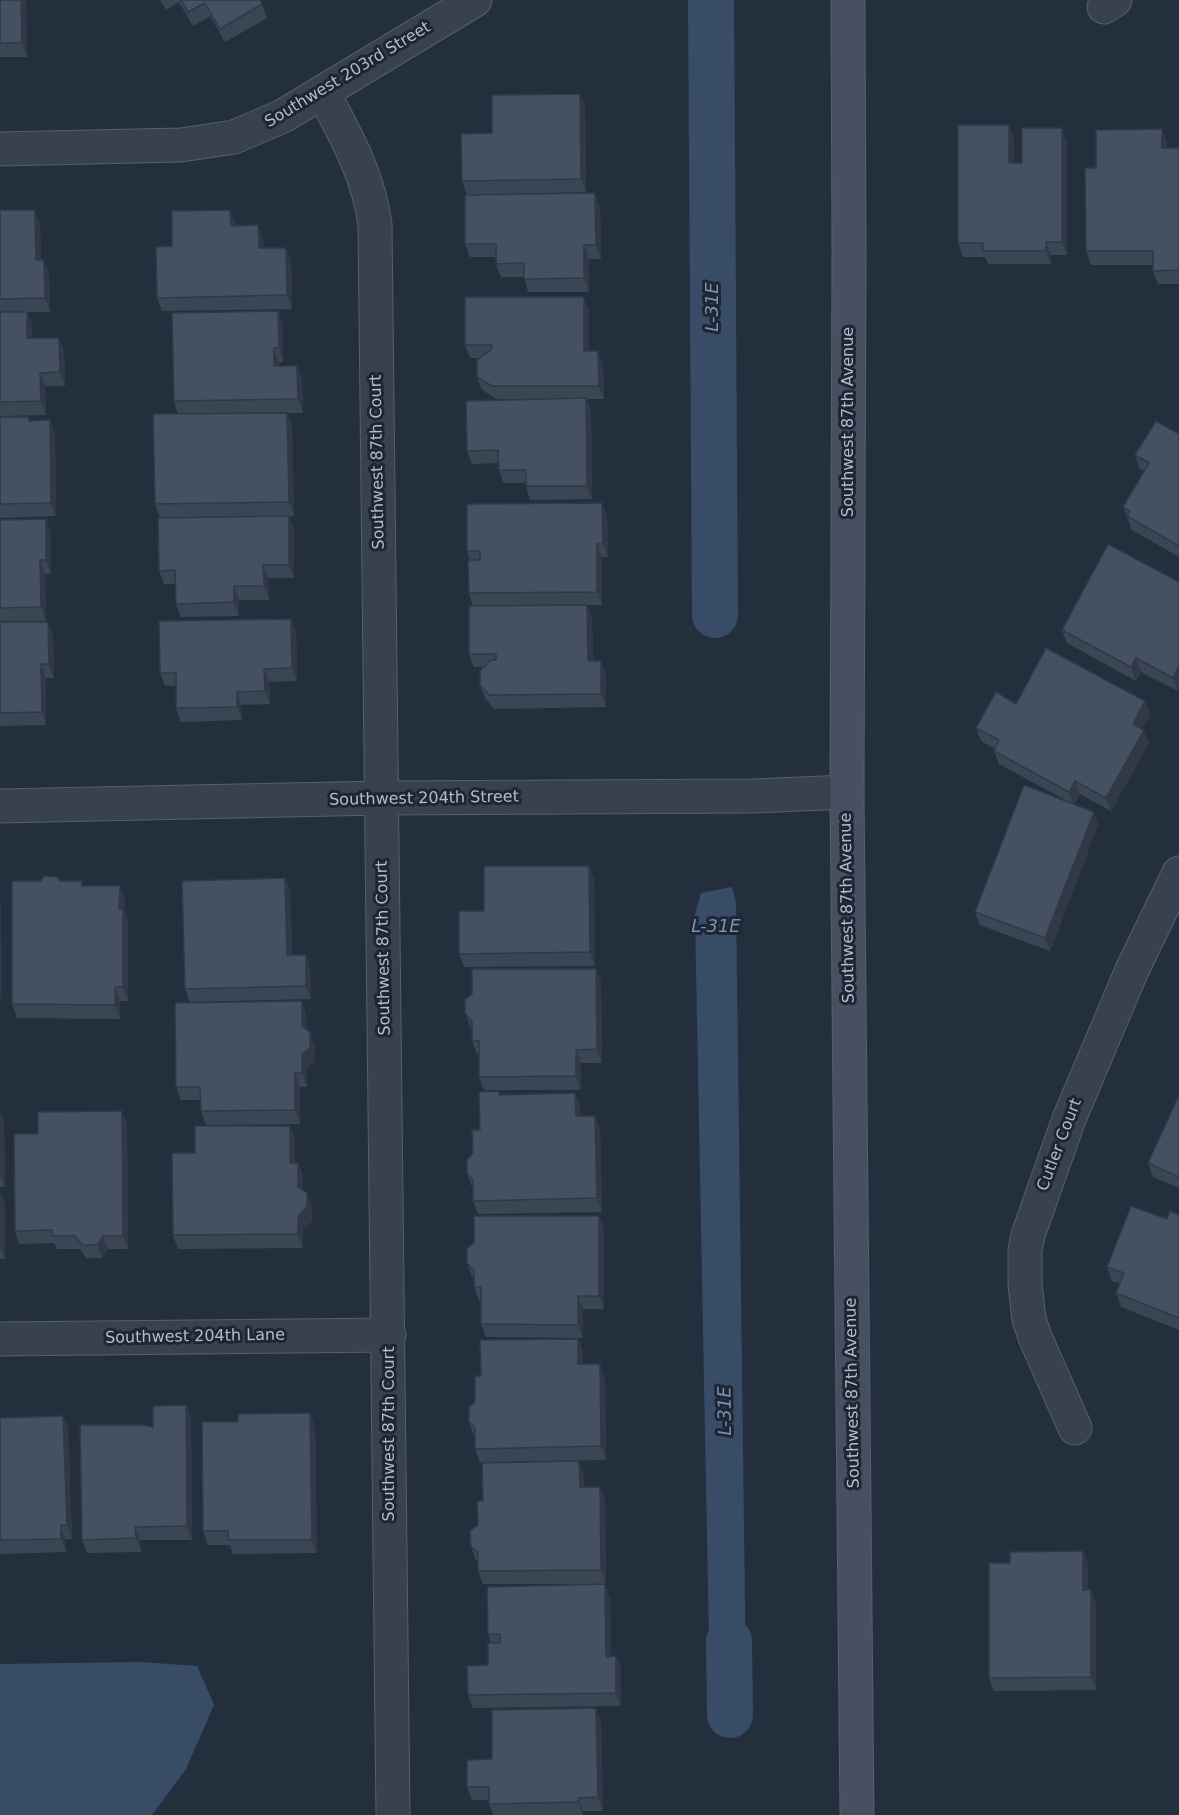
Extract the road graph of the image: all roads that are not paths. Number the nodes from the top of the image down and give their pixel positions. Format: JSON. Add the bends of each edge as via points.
{"nodes":[{"id":1,"x":475,"y":0,"type":"edge"},
{"id":2,"x":848,"y":0,"type":"edge"},
{"id":3,"x":323,"y":93,"type":"junction"},
{"id":4,"x":0,"y":148,"type":"edge"},
{"id":5,"x":847,"y":792,"type":"junction"},
{"id":6,"x":382,"y":798,"type":"junction"},
{"id":7,"x":0,"y":806,"type":"edge"},
{"id":8,"x":1179,"y":873,"type":"edge"},
{"id":9,"x":389,"y":1335,"type":"junction"},
{"id":10,"x":0,"y":1339,"type":"edge"},
{"id":11,"x":1075,"y":1428,"type":"dead end"},
{"id":12,"x":393,"y":1815,"type":"edge"},
{"id":13,"x":857,"y":1815,"type":"edge"}],
"edges":[{"from":1,"to":3,"type":"street","name":"Southwest 203rd Street"},
{"from":2,"to":5,"type":"street","name":"Southwest 87th Avenue"},
{"from":3,"to":4,"type":"street","name":"Southwest 203rd Street","via":[[234,137],[180,145]]},
{"from":3,"to":6,"type":"street","name":"Southwest 87th Court","via":[[367,183],[375,225]]},
{"from":5,"to":6,"type":"street","name":"Southwest 204th Street"},
{"from":5,"to":13,"type":"street","name":"Southwest 87th Avenue"},
{"from":6,"to":7,"type":"street","name":"Southwest 204th Street"},
{"from":6,"to":9,"type":"street","name":"Southwest 87th Court"},
{"from":8,"to":11,"type":"street","name":"Cutler Court","via":[[1132,970],[1069,1119],[1027,1243],[1025,1284],[1029,1319]]},
{"from":9,"to":10,"type":"street","name":"Southwest 204th Lane"},
{"from":9,"to":12,"type":"street","name":"Southwest 87th Court"}]}
